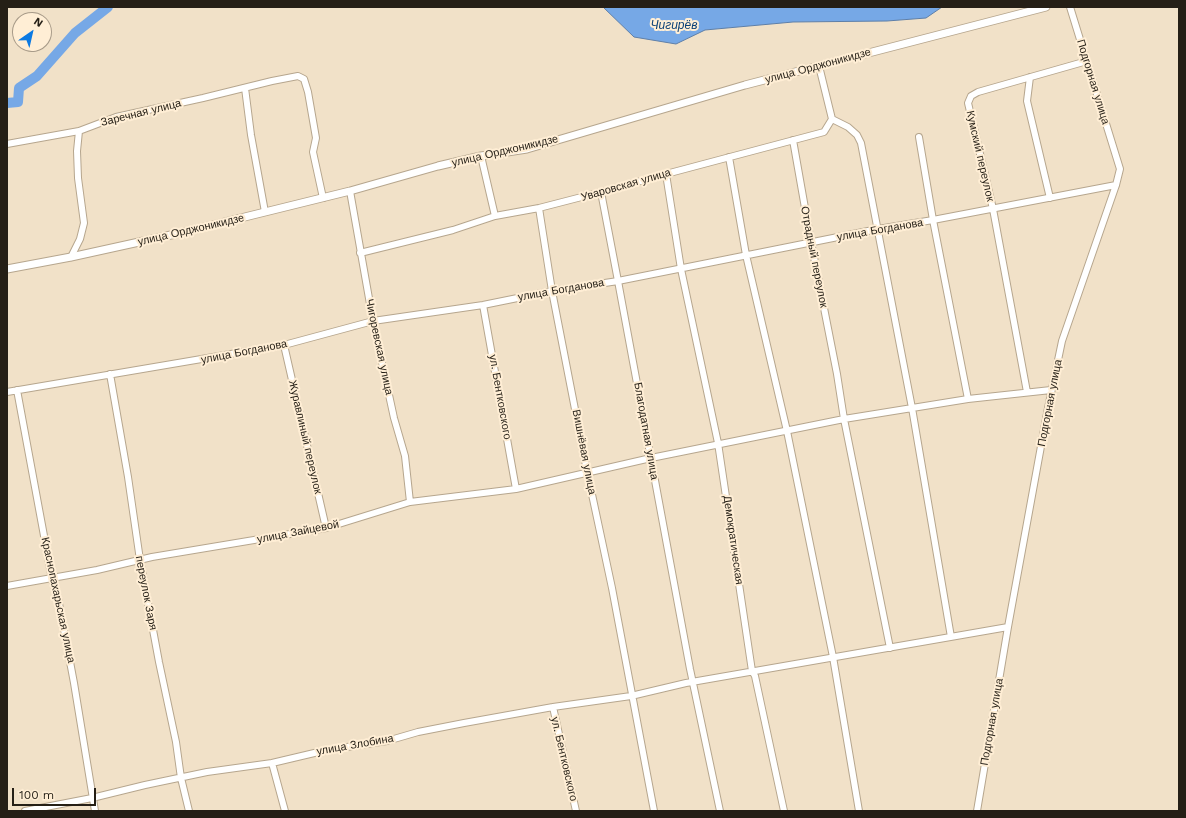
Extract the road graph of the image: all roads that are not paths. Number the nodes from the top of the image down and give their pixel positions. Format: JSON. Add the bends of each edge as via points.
{"nodes":[{"id":1,"x":1046,"y":7,"type":"edge"},
{"id":2,"x":1070,"y":7,"type":"edge"},
{"id":3,"x":1087,"y":61,"type":"junction"},
{"id":4,"x":819,"y":66,"type":"junction"},
{"id":5,"x":1030,"y":77,"type":"junction"},
{"id":6,"x":245,"y":88,"type":"junction"},
{"id":7,"x":832,"y":119,"type":"junction"},
{"id":8,"x":79,"y":131,"type":"junction"},
{"id":9,"x":919,"y":137,"type":"dead end"},
{"id":10,"x":794,"y":140,"type":"junction"},
{"id":11,"x":7,"y":144,"type":"edge"},
{"id":12,"x":481,"y":156,"type":"junction"},
{"id":13,"x":729,"y":157,"type":"junction"},
{"id":14,"x":666,"y":174,"type":"junction"},
{"id":15,"x":1116,"y":185,"type":"junction"},
{"id":16,"x":350,"y":191,"type":"junction"},
{"id":17,"x":600,"y":192,"type":"junction"},
{"id":18,"x":323,"y":198,"type":"junction"},
{"id":19,"x":1050,"y":198,"type":"junction"},
{"id":20,"x":539,"y":208,"type":"junction"},
{"id":21,"x":992,"y":209,"type":"junction"},
{"id":22,"x":265,"y":212,"type":"junction"},
{"id":23,"x":495,"y":216,"type":"junction"},
{"id":24,"x":933,"y":220,"type":"junction"},
{"id":25,"x":878,"y":229,"type":"junction"},
{"id":26,"x":811,"y":242,"type":"junction"},
{"id":27,"x":360,"y":253,"type":"junction"},
{"id":28,"x":746,"y":255,"type":"junction"},
{"id":29,"x":71,"y":257,"type":"junction"},
{"id":30,"x":7,"y":269,"type":"edge"},
{"id":31,"x":681,"y":269,"type":"junction"},
{"id":32,"x":618,"y":281,"type":"junction"},
{"id":33,"x":552,"y":291,"type":"junction"},
{"id":34,"x":483,"y":305,"type":"junction"},
{"id":35,"x":373,"y":321,"type":"junction"},
{"id":36,"x":284,"y":345,"type":"junction"},
{"id":37,"x":110,"y":374,"type":"junction"},
{"id":38,"x":17,"y":390,"type":"junction"},
{"id":39,"x":1051,"y":390,"type":"junction"},
{"id":40,"x":7,"y":392,"type":"edge"},
{"id":41,"x":1027,"y":392,"type":"junction"},
{"id":42,"x":968,"y":399,"type":"junction"},
{"id":43,"x":912,"y":408,"type":"junction"},
{"id":44,"x":844,"y":419,"type":"junction"},
{"id":45,"x":787,"y":431,"type":"junction"},
{"id":46,"x":718,"y":443,"type":"junction"},
{"id":47,"x":651,"y":458,"type":"junction"},
{"id":48,"x":587,"y":471,"type":"junction"},
{"id":49,"x":516,"y":489,"type":"junction"},
{"id":50,"x":410,"y":502,"type":"junction"},
{"id":51,"x":326,"y":528,"type":"junction"},
{"id":52,"x":140,"y":560,"type":"junction"},
{"id":53,"x":52,"y":579,"type":"junction"},
{"id":54,"x":7,"y":586,"type":"edge"},
{"id":55,"x":1008,"y":627,"type":"junction"},
{"id":56,"x":951,"y":637,"type":"junction"},
{"id":57,"x":890,"y":648,"type":"junction"},
{"id":58,"x":833,"y":657,"type":"junction"},
{"id":59,"x":752,"y":671,"type":"junction"},
{"id":60,"x":689,"y":682,"type":"junction"},
{"id":61,"x":631,"y":696,"type":"junction"},
{"id":62,"x":553,"y":707,"type":"junction"},
{"id":63,"x":272,"y":763,"type":"junction"},
{"id":64,"x":182,"y":778,"type":"junction"},
{"id":65,"x":92,"y":798,"type":"junction"},
{"id":66,"x":25,"y":811,"type":"edge"},
{"id":67,"x":95,"y":811,"type":"edge"},
{"id":68,"x":189,"y":811,"type":"edge"},
{"id":69,"x":285,"y":811,"type":"edge"},
{"id":70,"x":576,"y":811,"type":"edge"},
{"id":71,"x":654,"y":811,"type":"edge"},
{"id":72,"x":720,"y":811,"type":"edge"},
{"id":73,"x":784,"y":811,"type":"edge"},
{"id":74,"x":859,"y":811,"type":"edge"},
{"id":75,"x":977,"y":811,"type":"edge"}],
"edges":[{"from":1,"to":4,"type":"street","name":"улица Орджоникидзе"},
{"from":2,"to":3,"type":"street","name":"Подгорная улица"},
{"from":3,"to":5,"type":"street"},
{"from":3,"to":15,"type":"street","name":"Подгорная улица","via":[[1120,169]]},
{"from":4,"to":7,"type":"street"},
{"from":4,"to":12,"type":"street","name":"улица Орджоникидзе","via":[[527,149]]},
{"from":5,"to":19,"type":"street","via":[[1027,102]]},
{"from":5,"to":21,"type":"street","name":"Кумский переулок","via":[[978,92],[971,96],[968,103]]},
{"from":6,"to":8,"type":"street","name":"Заречная улица","via":[[116,117]]},
{"from":6,"to":18,"type":"street","name":"Заречная улица","via":[[298,76],[304,79],[316,138],[313,152]]},
{"from":6,"to":22,"type":"street"},
{"from":7,"to":10,"type":"street","name":"Уваровская улица","via":[[824,132]]},
{"from":7,"to":25,"type":"street","via":[[848,127],[861,143]]},
{"from":8,"to":11,"type":"street","name":"Заречная улица"},
{"from":8,"to":29,"type":"street","via":[[78,178],[84,223]]},
{"from":9,"to":24,"type":"street"},
{"from":10,"to":13,"type":"street","name":"Уваровская улица"},
{"from":10,"to":26,"type":"street","name":"Отрадный переулок"},
{"from":12,"to":16,"type":"street","name":"улица Орджоникидзе"},
{"from":12,"to":23,"type":"street"},
{"from":13,"to":14,"type":"street","name":"Уваровская улица"},
{"from":13,"to":28,"type":"street"},
{"from":14,"to":17,"type":"street","name":"Уваровская улица"},
{"from":14,"to":31,"type":"street","name":"Демократическая"},
{"from":15,"to":19,"type":"street","name":"улица Богданова"},
{"from":15,"to":39,"type":"street","name":"Подгорная улица","via":[[1062,341]]},
{"from":16,"to":18,"type":"street","name":"улица Орджоникидзе"},
{"from":16,"to":27,"type":"street","name":"Чигоревская улица"},
{"from":17,"to":20,"type":"street","name":"Уваровская улица"},
{"from":17,"to":32,"type":"street","name":"Благодатная улица"},
{"from":18,"to":22,"type":"street","name":"улица Орджоникидзе"},
{"from":19,"to":21,"type":"street","name":"улица Богданова"},
{"from":20,"to":23,"type":"street","name":"Уваровская улица"},
{"from":20,"to":33,"type":"street","name":"Вишнёвая улица"},
{"from":21,"to":24,"type":"street","name":"улица Богданова"},
{"from":21,"to":41,"type":"street","name":"Кумский переулок"},
{"from":22,"to":29,"type":"street","name":"улица Орджоникидзе"},
{"from":23,"to":27,"type":"street","name":"Уваровская улица","via":[[453,230]]},
{"from":24,"to":25,"type":"street","name":"улица Богданова"},
{"from":24,"to":42,"type":"street"},
{"from":25,"to":26,"type":"street","name":"улица Богданова"},
{"from":25,"to":43,"type":"street"},
{"from":26,"to":28,"type":"street","name":"улица Богданова"},
{"from":26,"to":44,"type":"street","name":"Отрадный переулок"},
{"from":27,"to":35,"type":"street","name":"Чигоревская улица"},
{"from":28,"to":31,"type":"street","name":"улица Богданова"},
{"from":28,"to":45,"type":"street"},
{"from":29,"to":30,"type":"street","name":"улица Орджоникидзе"},
{"from":31,"to":32,"type":"street","name":"улица Богданова"},
{"from":31,"to":46,"type":"street","name":"Демократическая"},
{"from":32,"to":33,"type":"street","name":"улица Богданова"},
{"from":32,"to":47,"type":"street","name":"Благодатная улица"},
{"from":33,"to":34,"type":"street","name":"улица Богданова"},
{"from":33,"to":48,"type":"street","name":"Вишнёвая улица"},
{"from":34,"to":35,"type":"street","name":"улица Богданова"},
{"from":34,"to":49,"type":"street","name":"ул. Бентковского"},
{"from":35,"to":36,"type":"street","name":"улица Богданова"},
{"from":35,"to":50,"type":"street","name":"Чигоревская улица","via":[[404,456]]},
{"from":36,"to":37,"type":"street","name":"улица Богданова"},
{"from":36,"to":51,"type":"street","name":"Журавлиный переулок"},
{"from":37,"to":38,"type":"street","name":"улица Богданова"},
{"from":37,"to":52,"type":"street","name":"переулок Заря"},
{"from":38,"to":40,"type":"street","name":"улица Богданова"},
{"from":38,"to":53,"type":"street","name":"Краснопахарьская улица"},
{"from":39,"to":41,"type":"street","name":"улица Зайцевой"},
{"from":39,"to":55,"type":"street","name":"Подгорная улица"},
{"from":41,"to":42,"type":"street","name":"улица Зайцевой"},
{"from":42,"to":43,"type":"street","name":"улица Зайцевой"},
{"from":43,"to":44,"type":"street","name":"улица Зайцевой"},
{"from":43,"to":56,"type":"street"},
{"from":44,"to":45,"type":"street","name":"улица Зайцевой"},
{"from":44,"to":57,"type":"street","name":"Отрадный переулок"},
{"from":45,"to":46,"type":"street","name":"улица Зайцевой"},
{"from":45,"to":58,"type":"street"},
{"from":46,"to":47,"type":"street","name":"улица Зайцевой"},
{"from":46,"to":59,"type":"street","name":"Демократическая"},
{"from":47,"to":48,"type":"street","name":"улица Зайцевой"},
{"from":47,"to":60,"type":"street","name":"Благодатная улица","via":[[690,669]]},
{"from":48,"to":49,"type":"street","name":"улица Зайцевой"},
{"from":48,"to":61,"type":"street","name":"Вишнёвая улица","via":[[612,588]]},
{"from":49,"to":50,"type":"street","name":"улица Зайцевой"},
{"from":50,"to":51,"type":"street","name":"улица Зайцевой"},
{"from":51,"to":52,"type":"street","name":"улица Зайцевой"},
{"from":52,"to":53,"type":"street","name":"улица Зайцевой"},
{"from":52,"to":64,"type":"street","name":"переулок Заря"},
{"from":53,"to":54,"type":"street","name":"улица Зайцевой"},
{"from":53,"to":65,"type":"street","name":"Краснопахарьская улица","via":[[74,683]]},
{"from":55,"to":56,"type":"street","name":"улица Злобина"},
{"from":55,"to":75,"type":"street","name":"Подгорная улица"},
{"from":56,"to":57,"type":"street","name":"улица Злобина"},
{"from":57,"to":58,"type":"street","name":"улица Злобина"},
{"from":58,"to":59,"type":"street","name":"улица Злобина"},
{"from":58,"to":74,"type":"street"},
{"from":59,"to":60,"type":"street","name":"улица Злобина"},
{"from":59,"to":73,"type":"street","name":"Демократическая"},
{"from":60,"to":61,"type":"street","name":"улица Злобина"},
{"from":60,"to":72,"type":"street","name":"Благодатная улица"},
{"from":61,"to":62,"type":"street","name":"улица Злобина"},
{"from":61,"to":71,"type":"street","name":"Вишнёвая улица"},
{"from":62,"to":63,"type":"street","name":"улица Злобина"},
{"from":62,"to":70,"type":"street","name":"ул. Бентковского"},
{"from":63,"to":64,"type":"street","name":"улица Злобина"},
{"from":63,"to":69,"type":"street"},
{"from":64,"to":65,"type":"street","name":"улица Злобина"},
{"from":64,"to":68,"type":"street","name":"переулок Заря"},
{"from":65,"to":66,"type":"street","name":"улица Злобина"},
{"from":65,"to":67,"type":"street","name":"Краснопахарьская улица"}]}
